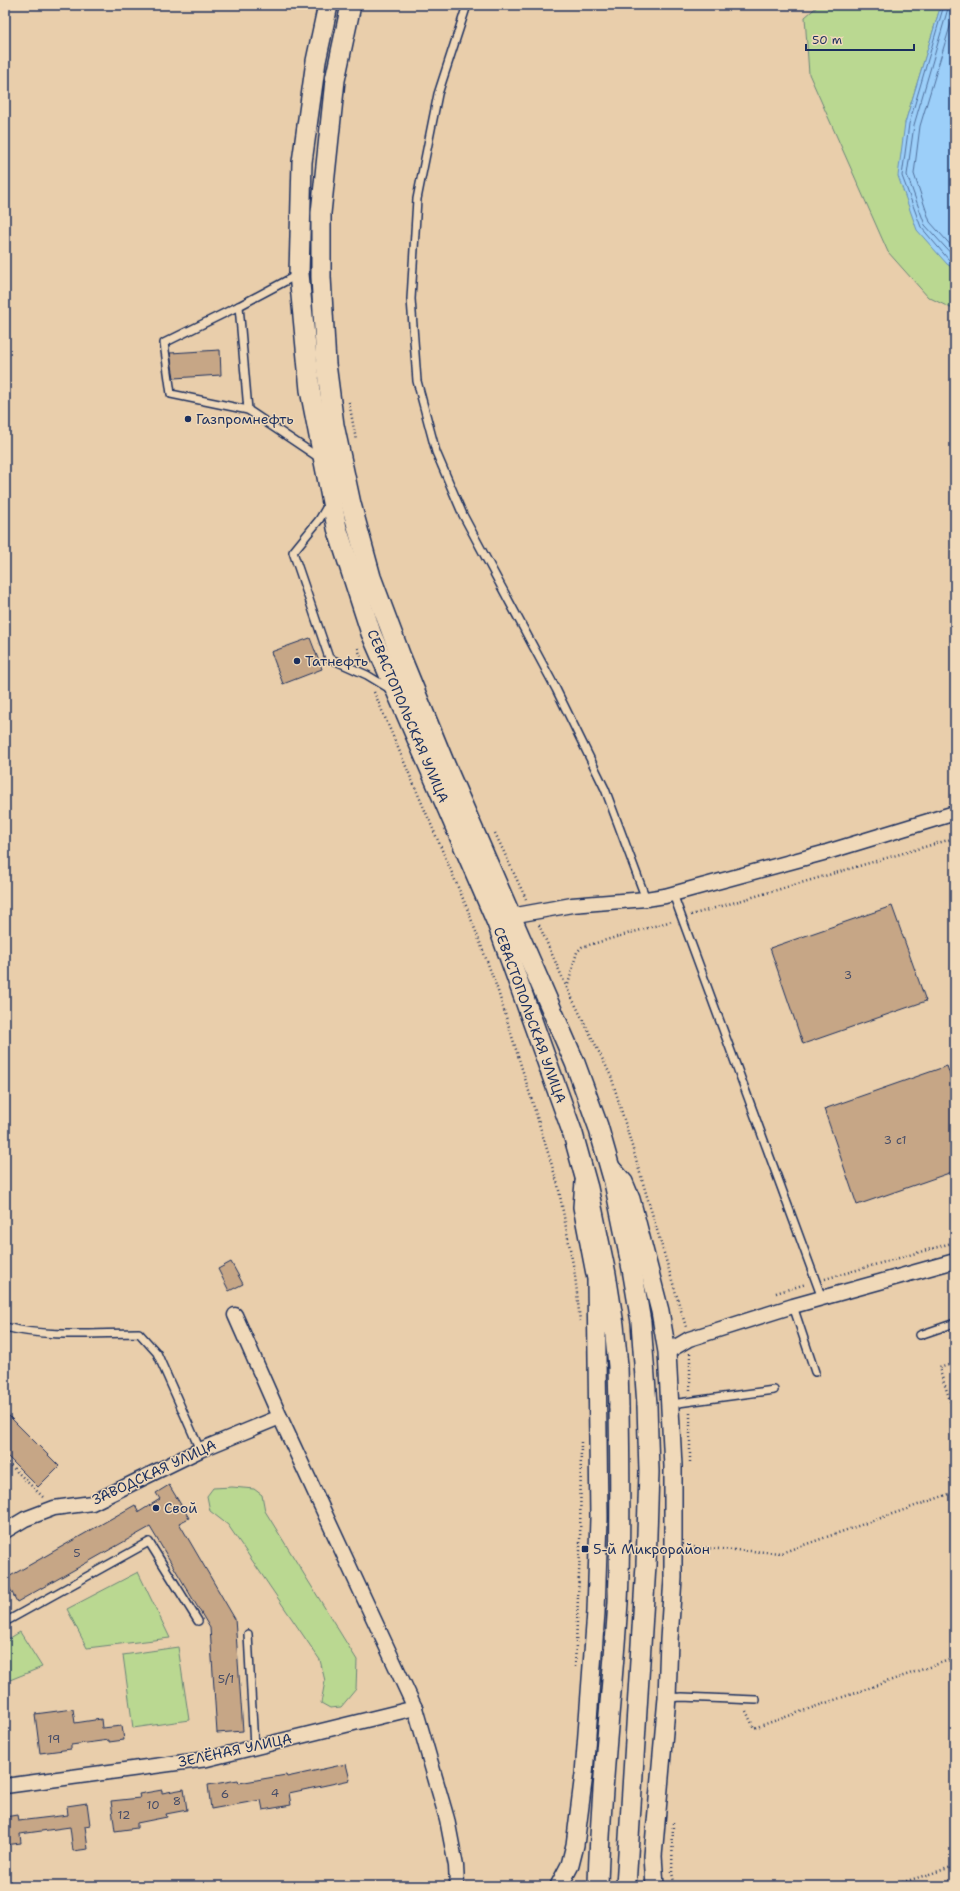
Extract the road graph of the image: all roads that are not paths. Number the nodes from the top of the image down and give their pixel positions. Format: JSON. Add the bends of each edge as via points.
{"nodes":[{"id":1,"x":328,"y":5,"type":"edge"},
{"id":2,"x":351,"y":5,"type":"edge"},
{"id":3,"x":467,"y":5,"type":"edge"},
{"id":4,"x":299,"y":274,"type":"junction"},
{"id":5,"x":239,"y":306,"type":"junction"},
{"id":6,"x":248,"y":410,"type":"junction"},
{"id":7,"x":324,"y":461,"type":"junction"},
{"id":8,"x":332,"y":500,"type":"junction"},
{"id":9,"x":398,"y":694,"type":"junction"},
{"id":10,"x":955,"y":813,"type":"edge"},
{"id":11,"x":673,"y":894,"type":"junction"},
{"id":12,"x":646,"y":899,"type":"junction"},
{"id":13,"x":511,"y":916,"type":"junction"},
{"id":14,"x":610,"y":1166,"type":"junction"},
{"id":15,"x":584,"y":1176,"type":"junction"},
{"id":16,"x":955,"y":1262,"type":"edge"},
{"id":17,"x":822,"y":1298,"type":"junction"},
{"id":18,"x":793,"y":1306,"type":"junction"},
{"id":19,"x":235,"y":1314,"type":"dead end"},
{"id":20,"x":955,"y":1323,"type":"edge"},
{"id":21,"x":5,"y":1327,"type":"edge"},
{"id":22,"x":920,"y":1335,"type":"dead end"},
{"id":23,"x":667,"y":1352,"type":"junction"},
{"id":24,"x":815,"y":1372,"type":"dead end"},
{"id":25,"x":774,"y":1390,"type":"dead end"},
{"id":26,"x":671,"y":1404,"type":"junction"},
{"id":27,"x":280,"y":1417,"type":"junction"},
{"id":28,"x":200,"y":1450,"type":"junction"},
{"id":29,"x":5,"y":1531,"type":"edge"},
{"id":30,"x":198,"y":1621,"type":"dead end"},
{"id":31,"x":5,"y":1622,"type":"edge"},
{"id":32,"x":248,"y":1634,"type":"dead end"},
{"id":33,"x":667,"y":1698,"type":"junction"},
{"id":34,"x":756,"y":1700,"type":"dead end"},
{"id":35,"x":415,"y":1708,"type":"junction"},
{"id":36,"x":254,"y":1747,"type":"junction"},
{"id":37,"x":5,"y":1786,"type":"edge"},
{"id":38,"x":656,"y":1884,"type":"edge"},
{"id":39,"x":457,"y":1886,"type":"edge"},
{"id":40,"x":559,"y":1886,"type":"edge"},
{"id":41,"x":598,"y":1886,"type":"edge"},
{"id":42,"x":626,"y":1886,"type":"edge"}],
"edges":[{"from":1,"to":4,"type":"main road","name":"СЕВАСТОПОЛЬСКАЯ УЛИЦА","via":[[316,61],[302,162]]},
{"from":2,"to":13,"type":"main road","name":"СЕВАСТОПОЛЬСКАЯ УЛИЦА","via":[[335,80],[321,213],[323,318],[334,425],[351,504],[371,577],[413,687]]},
{"from":3,"to":12,"type":"lane","via":[[438,94],[417,199],[411,300],[417,381],[436,452],[463,515],[556,689],[604,789]]},
{"from":4,"to":5,"type":"lane"},
{"from":4,"to":7,"type":"main road","name":"СЕВАСТОПОЛЬСКАЯ УЛИЦА","via":[[310,390]]},
{"from":5,"to":6,"type":"lane"},
{"from":5,"to":6,"type":"lane","via":[[164,343],[171,394]]},
{"from":6,"to":7,"type":"lane"},
{"from":7,"to":8,"type":"main road","name":"СЕВАСТОПОЛЬСКАЯ УЛИЦА"},
{"from":8,"to":9,"type":"main road","name":"СЕВАСТОПОЛЬСКАЯ УЛИЦА","via":[[337,528],[371,633]]},
{"from":8,"to":9,"type":"lane","via":[[293,552],[329,658],[366,675]]},
{"from":9,"to":15,"type":"main road","name":"СЕВАСТОПОЛЬСКАЯ УЛИЦА","via":[[497,923],[573,1134]]},
{"from":10,"to":11,"type":"street","via":[[827,852]]},
{"from":11,"to":12,"type":"street"},
{"from":11,"to":17,"type":"lane"},
{"from":12,"to":13,"type":"street","via":[[572,905]]},
{"from":13,"to":14,"type":"main road","name":"СЕВАСТОПОЛЬСКАЯ УЛИЦА","via":[[575,1063]]},
{"from":14,"to":23,"type":"street","via":[[624,1182],[632,1199],[660,1311]]},
{"from":14,"to":42,"type":"main road","name":"СЕВАСТОПОЛЬСКАЯ УЛИЦА","bridge":true,"via":[[641,1322],[649,1472],[646,1565]]},
{"from":15,"to":40,"type":"street","via":[[582,1207],[596,1279],[599,1518],[597,1588],[581,1798],[575,1845],[570,1865]]},
{"from":15,"to":41,"type":"main road","name":"СЕВАСТОПОЛЬСКАЯ УЛИЦА","bridge":true,"via":[[606,1274],[614,1325],[618,1366],[621,1506],[618,1601]]},
{"from":16,"to":17,"type":"street"},
{"from":17,"to":18,"type":"street"},
{"from":18,"to":23,"type":"street","via":[[690,1339]]},
{"from":18,"to":24,"type":"lane"},
{"from":19,"to":27,"type":"street"},
{"from":20,"to":22,"type":"lane"},
{"from":21,"to":28,"type":"lane","via":[[23,1332],[45,1333],[139,1333],[157,1353]]},
{"from":23,"to":26,"type":"street"},
{"from":25,"to":26,"type":"lane"},
{"from":26,"to":33,"type":"street","via":[[673,1578]]},
{"from":27,"to":28,"type":"street","name":"ЗАВОДСКАЯ УЛИЦА"},
{"from":27,"to":35,"type":"street"},
{"from":28,"to":29,"type":"street","name":"ЗАВОДСКАЯ УЛИЦА","via":[[92,1503],[54,1508],[25,1518]]},
{"from":30,"to":31,"type":"lane","via":[[149,1542]]},
{"from":32,"to":36,"type":"lane"},
{"from":33,"to":34,"type":"lane"},
{"from":33,"to":38,"type":"street","via":[[653,1856]]},
{"from":35,"to":36,"type":"street","name":"ЗЕЛЁНАЯ УЛИЦА"},
{"from":35,"to":39,"type":"street","via":[[447,1820],[456,1866]]},
{"from":36,"to":37,"type":"street","name":"ЗЕЛЁНАЯ УЛИЦА","via":[[207,1759]]}]}
